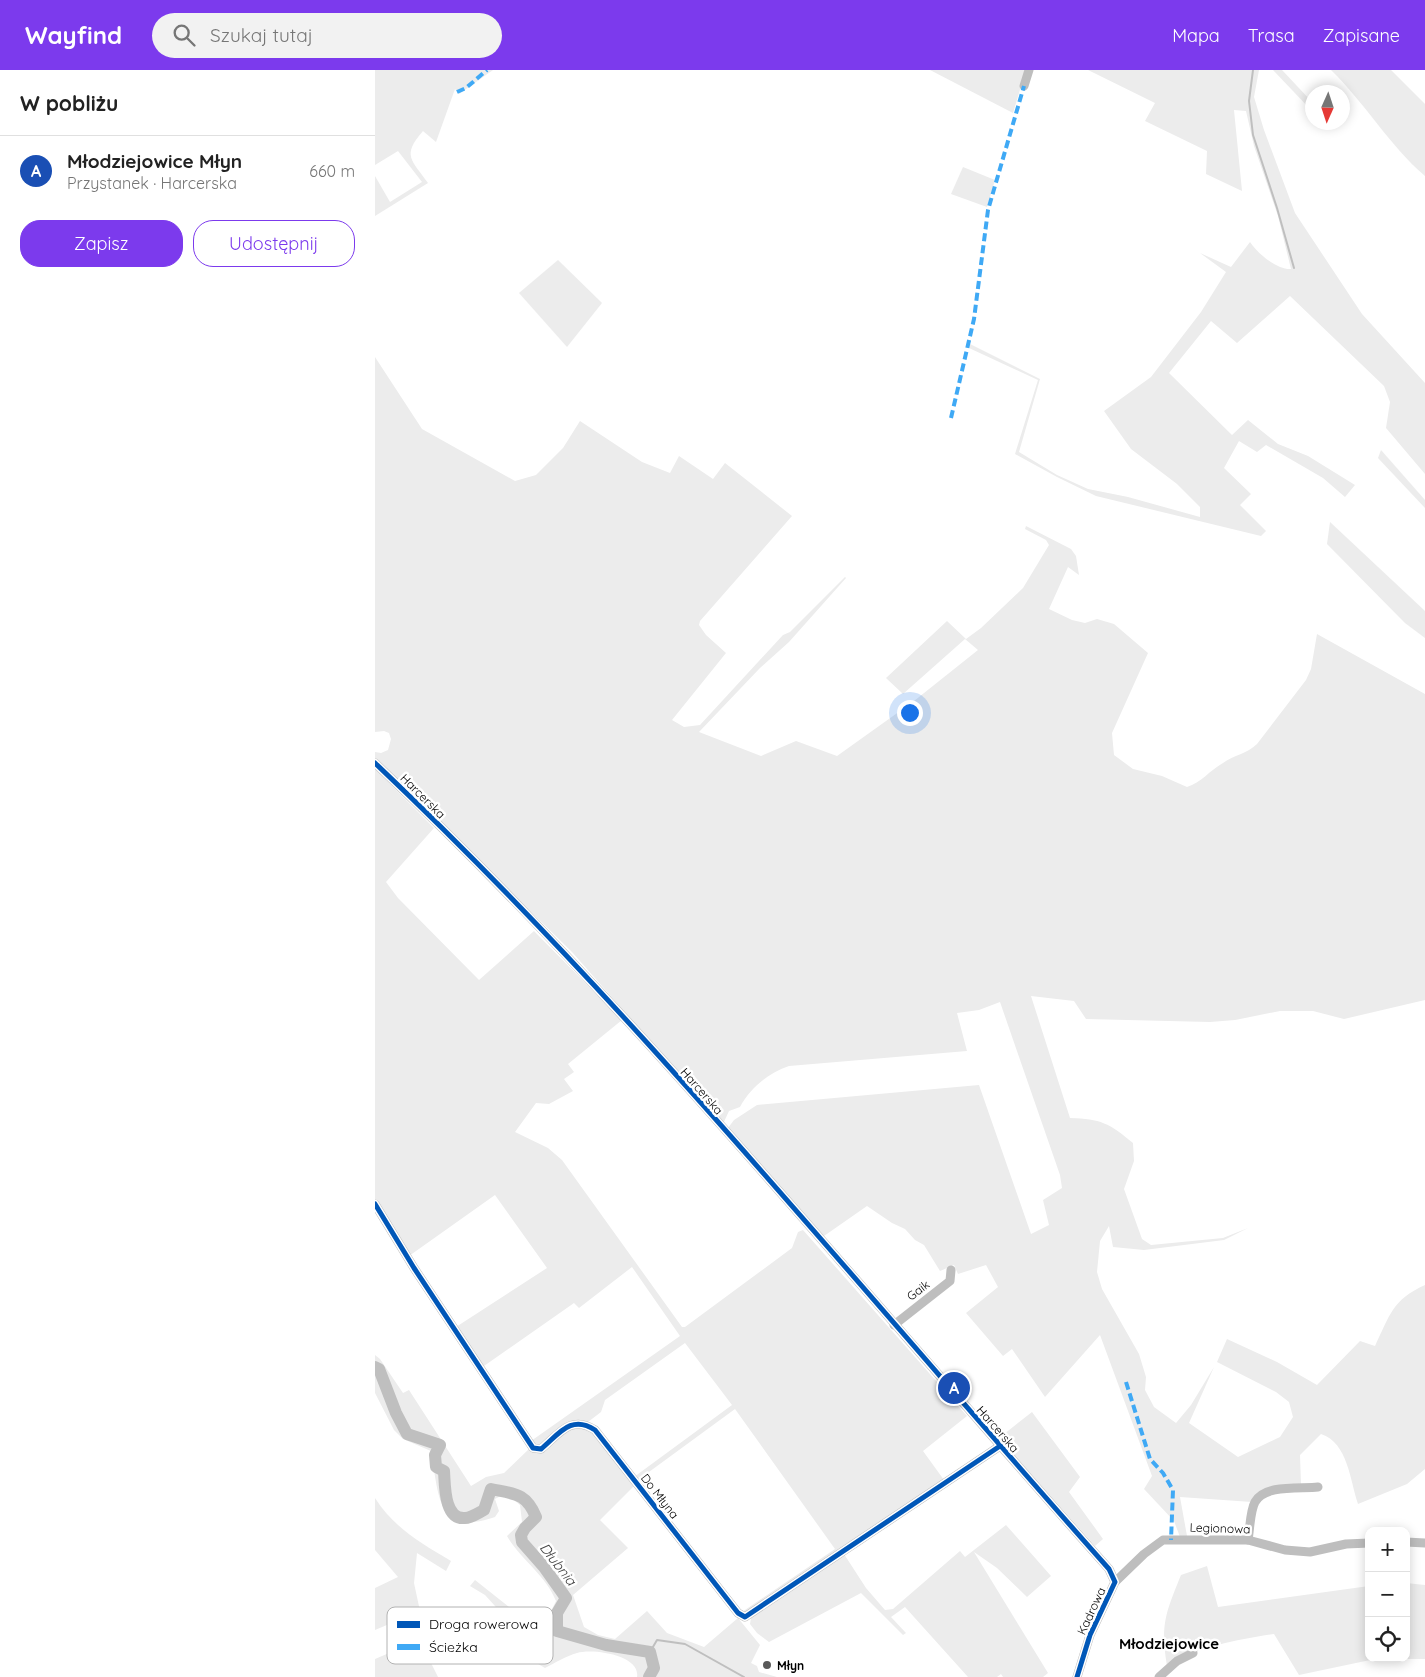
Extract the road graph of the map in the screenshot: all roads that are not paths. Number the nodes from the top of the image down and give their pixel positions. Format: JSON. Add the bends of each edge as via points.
{"nodes":[{"id":1,"x":1029,"y":70,"type":"edge"},
{"id":2,"x":1024,"y":86,"type":"dead end"},
{"id":3,"x":375,"y":764,"type":"edge"},
{"id":4,"x":375,"y":1204,"type":"edge"},
{"id":5,"x":951,"y":1270,"type":"dead end"},
{"id":6,"x":894,"y":1325,"type":"junction"},
{"id":7,"x":999,"y":1446,"type":"junction"},
{"id":8,"x":1318,"y":1487,"type":"dead end"},
{"id":9,"x":1248,"y":1540,"type":"junction"},
{"id":10,"x":1410,"y":1542,"type":"edge"},
{"id":11,"x":1365,"y":1543,"type":"edge"},
{"id":12,"x":1425,"y":1543,"type":"edge"},
{"id":13,"x":1115,"y":1582,"type":"junction"},
{"id":14,"x":1193,"y":1653,"type":"dead end"},
{"id":15,"x":1077,"y":1677,"type":"edge"},
{"id":16,"x":1159,"y":1677,"type":"edge"}],
"edges":[{"from":1,"to":2,"type":"street"},
{"from":3,"to":6,"type":"street","name":"Harcerska","via":[[557,945]]},
{"from":4,"to":7,"type":"street","name":"Do Młyna","via":[[533,1448],[541,1448],[571,1424],[580,1422],[595,1430],[738,1613],[745,1617]]},
{"from":5,"to":6,"type":"street","name":"Gaik","via":[[950,1281]]},
{"from":6,"to":7,"type":"street","name":"Harcerska"},
{"from":7,"to":13,"type":"street","name":"Harcerska","via":[[1109,1569]]},
{"from":8,"to":9,"type":"street","via":[[1262,1494],[1255,1502]]},
{"from":9,"to":11,"type":"street","name":"Legionowa","via":[[1285,1550],[1310,1552]]},
{"from":9,"to":13,"type":"street","name":"Legionowa","via":[[1163,1540]]},
{"from":10,"to":12,"type":"street"},
{"from":13,"to":15,"type":"street","name":"Kadrowa","via":[[1087,1642]]},
{"from":14,"to":16,"type":"street","via":[[1177,1661]]}]}
